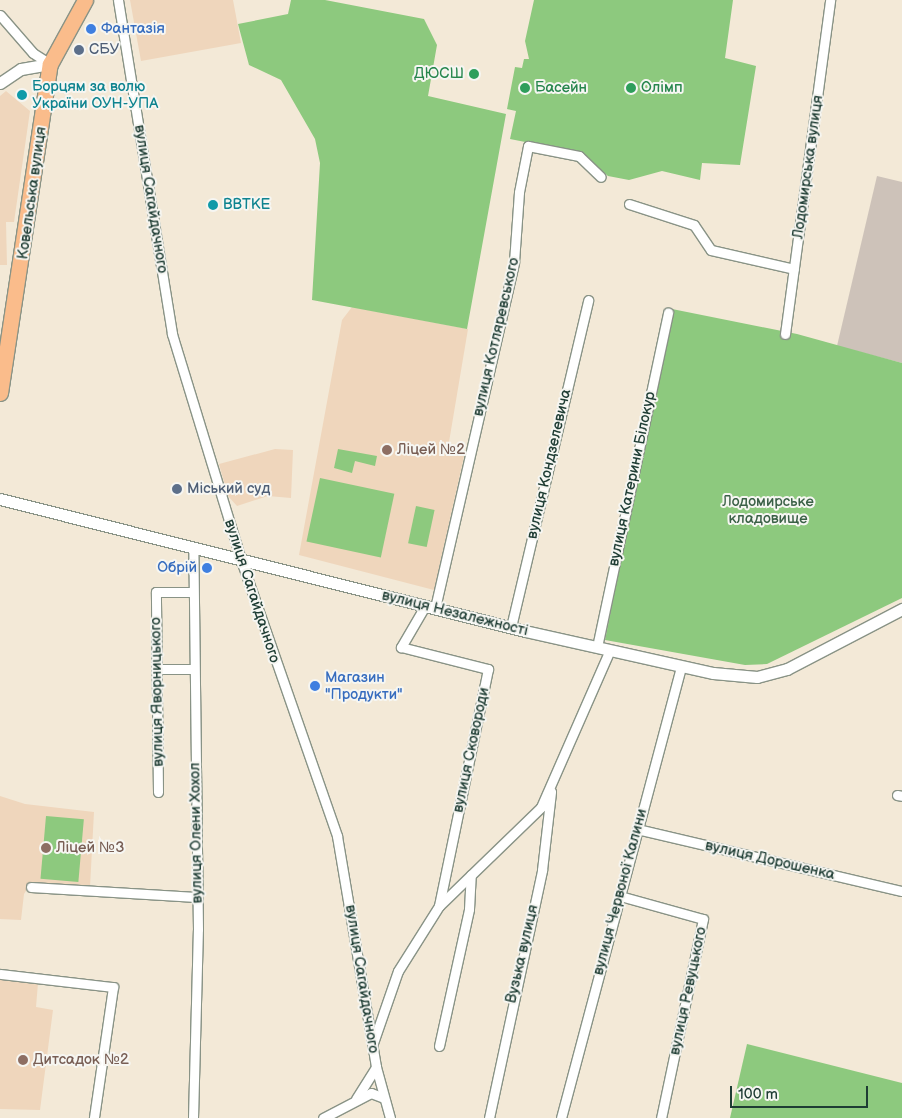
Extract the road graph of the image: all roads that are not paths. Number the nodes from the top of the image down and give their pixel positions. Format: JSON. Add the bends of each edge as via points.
{"nodes":[{"id":1,"x":85,"y":0,"type":"edge"},
{"id":2,"x":118,"y":0,"type":"edge"},
{"id":3,"x":830,"y":0,"type":"edge"},
{"id":4,"x":0,"y":15,"type":"edge"},
{"id":5,"x":50,"y":64,"type":"junction"},
{"id":6,"x":0,"y":83,"type":"edge"},
{"id":7,"x":601,"y":177,"type":"dead end"},
{"id":8,"x":630,"y":204,"type":"dead end"},
{"id":9,"x":794,"y":269,"type":"junction"},
{"id":10,"x":588,"y":300,"type":"dead end"},
{"id":11,"x":668,"y":312,"type":"dead end"},
{"id":12,"x":785,"y":334,"type":"dead end"},
{"id":13,"x":0,"y":393,"type":"edge"},
{"id":14,"x":0,"y":499,"type":"edge"},
{"id":15,"x":193,"y":547,"type":"junction"},
{"id":16,"x":241,"y":560,"type":"junction"},
{"id":17,"x":193,"y":592,"type":"junction"},
{"id":18,"x":430,"y":607,"type":"junction"},
{"id":19,"x":902,"y":609,"type":"edge"},
{"id":20,"x":511,"y":627,"type":"junction"},
{"id":21,"x":597,"y":647,"type":"junction"},
{"id":22,"x":610,"y":650,"type":"junction"},
{"id":23,"x":681,"y":666,"type":"junction"},
{"id":24,"x":157,"y":669,"type":"junction"},
{"id":25,"x":194,"y":669,"type":"junction"},
{"id":26,"x":551,"y":790,"type":"junction"},
{"id":27,"x":158,"y":792,"type":"dead end"},
{"id":28,"x":637,"y":829,"type":"junction"},
{"id":29,"x":471,"y":875,"type":"junction"},
{"id":30,"x":31,"y":887,"type":"dead end"},
{"id":31,"x":902,"y":891,"type":"edge"},
{"id":32,"x":620,"y":896,"type":"junction"},
{"id":33,"x":196,"y":897,"type":"junction"},
{"id":34,"x":439,"y":906,"type":"junction"},
{"id":35,"x":0,"y":974,"type":"edge"},
{"id":36,"x":373,"y":1045,"type":"junction"},
{"id":37,"x":439,"y":1046,"type":"dead end"},
{"id":38,"x":376,"y":1067,"type":"junction"},
{"id":39,"x":384,"y":1098,"type":"junction"},
{"id":40,"x":356,"y":1099,"type":"junction"},
{"id":41,"x":94,"y":1118,"type":"edge"},
{"id":42,"x":193,"y":1118,"type":"edge"},
{"id":43,"x":323,"y":1118,"type":"edge"},
{"id":44,"x":390,"y":1118,"type":"edge"},
{"id":45,"x":489,"y":1118,"type":"edge"},
{"id":46,"x":561,"y":1118,"type":"edge"},
{"id":47,"x":661,"y":1118,"type":"edge"}],
"edges":[{"from":1,"to":5,"type":"main road","name":"Ковельська вулиця"},
{"from":2,"to":16,"type":"street","name":"вулиця Сагайдачного","via":[[172,334]]},
{"from":3,"to":9,"type":"street","name":"Лодомирська вулиця"},
{"from":4,"to":5,"type":"street","via":[[33,53]]},
{"from":5,"to":6,"type":"street","via":[[21,70]]},
{"from":5,"to":13,"type":"main road","name":"Ковельська вулиця"},
{"from":7,"to":18,"type":"street","name":"вулиця Котляревського","via":[[579,156],[528,146],[518,192],[514,262]]},
{"from":8,"to":9,"type":"street","via":[[694,225],[711,250]]},
{"from":9,"to":12,"type":"street","name":"Лодомирська вулиця"},
{"from":10,"to":20,"type":"street","name":"вулиця Кондзелевича"},
{"from":11,"to":21,"type":"street","name":"вулиця Катерини Білокур"},
{"from":14,"to":15,"type":"street","name":"вулиця Незалежності"},
{"from":15,"to":16,"type":"street","name":"вулиця Незалежності"},
{"from":15,"to":17,"type":"street","name":"вулиця Олени Хохол"},
{"from":16,"to":18,"type":"street","name":"вулиця Незалежності"},
{"from":16,"to":36,"type":"street","name":"вулиця Сагайдачного","via":[[337,836]]},
{"from":17,"to":24,"type":"street","name":"вулиця Яворницького","via":[[156,592]]},
{"from":17,"to":25,"type":"street","name":"вулиця Олени Хохол"},
{"from":18,"to":20,"type":"street","name":"вулиця Незалежності"},
{"from":18,"to":34,"type":"street","name":"вулиця Сковороди","via":[[401,647],[488,669]]},
{"from":19,"to":23,"type":"street","name":"вулиця Незалежності","via":[[787,669],[757,677]]},
{"from":20,"to":21,"type":"street","name":"вулиця Незалежності"},
{"from":21,"to":22,"type":"street","name":"вулиця Незалежності"},
{"from":22,"to":23,"type":"street","name":"вулиця Незалежності"},
{"from":22,"to":26,"type":"street"},
{"from":23,"to":28,"type":"street","name":"вулиця Червоної Калини"},
{"from":24,"to":25,"type":"street"},
{"from":24,"to":27,"type":"street","name":"вулиця Яворницького"},
{"from":25,"to":33,"type":"street","name":"вулиця Олени Хохол"},
{"from":26,"to":29,"type":"street","via":[[524,828]]},
{"from":26,"to":45,"type":"street","name":"Вузька вулиця","via":[[542,870]]},
{"from":28,"to":31,"type":"street","name":"вулиця Дорошенка"},
{"from":28,"to":32,"type":"street","name":"вулиця Червоної Калини"},
{"from":29,"to":34,"type":"street"},
{"from":29,"to":37,"type":"street","via":[[469,909]]},
{"from":30,"to":33,"type":"street"},
{"from":32,"to":46,"type":"street","name":"вулиця Червоної Калини"},
{"from":32,"to":47,"type":"street","name":"вулиця Ревуцького","via":[[703,919]]},
{"from":33,"to":42,"type":"street","name":"вулиця Олени Хохол"},
{"from":34,"to":36,"type":"street","via":[[398,972]]},
{"from":35,"to":41,"type":"street","via":[[113,987]]},
{"from":36,"to":38,"type":"street","name":"вулиця Сагайдачного"},
{"from":38,"to":39,"type":"street","name":"вулиця Сагайдачного"},
{"from":38,"to":40,"type":"street"},
{"from":39,"to":40,"type":"street","via":[[371,1093]]},
{"from":39,"to":44,"type":"street","name":"вулиця Сагайдачного"},
{"from":40,"to":43,"type":"street"}]}
